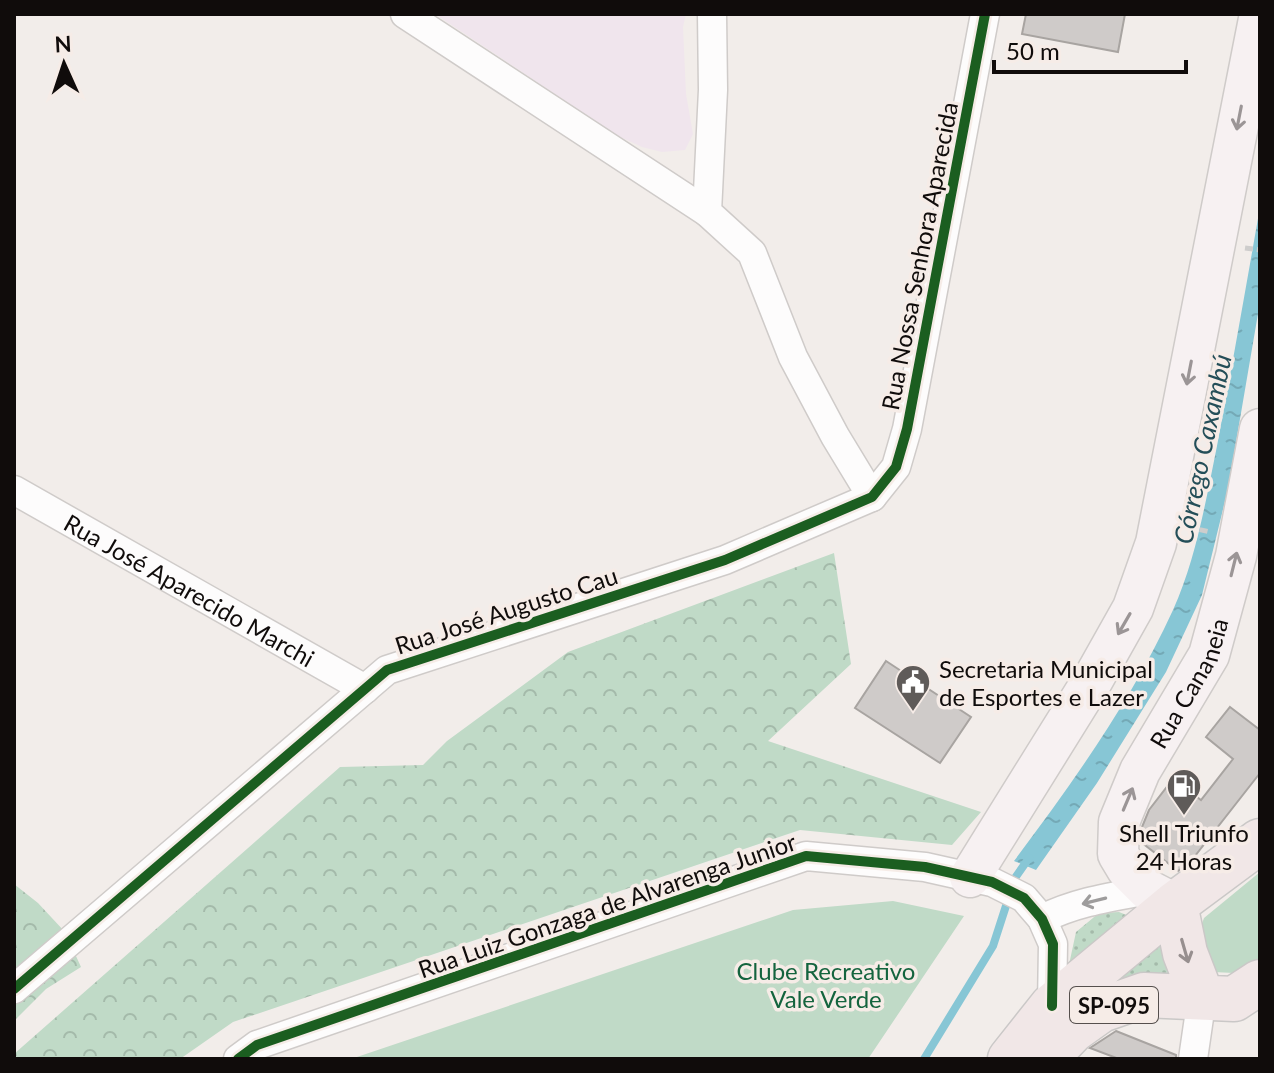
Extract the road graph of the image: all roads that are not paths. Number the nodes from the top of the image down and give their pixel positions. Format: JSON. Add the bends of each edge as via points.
{"nodes":[{"id":1,"x":405,"y":14,"type":"edge"},
{"id":2,"x":712,"y":14,"type":"edge"},
{"id":3,"x":985,"y":14,"type":"edge"},
{"id":4,"x":1260,"y":14,"type":"edge"},
{"id":5,"x":707,"y":212,"type":"junction"},
{"id":6,"x":1260,"y":429,"type":"edge"},
{"id":7,"x":14,"y":490,"type":"edge"},
{"id":8,"x":872,"y":497,"type":"junction"},
{"id":9,"x":365,"y":689,"type":"junction"},
{"id":10,"x":1260,"y":841,"type":"edge"},
{"id":11,"x":981,"y":880,"type":"junction"},
{"id":12,"x":1162,"y":897,"type":"junction"},
{"id":13,"x":1033,"y":909,"type":"junction"},
{"id":14,"x":14,"y":989,"type":"edge"},
{"id":15,"x":1239,"y":995,"type":"edge"},
{"id":16,"x":1052,"y":1006,"type":"junction"},
{"id":17,"x":1039,"y":1057,"type":"edge"},
{"id":18,"x":238,"y":1059,"type":"edge"},
{"id":19,"x":1193,"y":1059,"type":"edge"}],
"edges":[{"from":1,"to":5,"type":"street"},
{"from":2,"to":5,"type":"street"},
{"from":3,"to":8,"type":"street","name":"Rua Nossa Senhora Aparecida","via":[[907,429],[896,467]]},
{"from":4,"to":11,"type":"street","one_way":true,"via":[[1156,543],[1133,608]]},
{"from":5,"to":8,"type":"street","via":[[752,253],[793,357]]},
{"from":12,"to":6,"type":"street","name":"Rua Cananeia","one_way":true,"via":[[1127,869],[1118,854],[1119,822],[1140,771],[1209,655],[1236,556]]},
{"from":7,"to":9,"type":"street","name":"Rua José Aparecido Marchi"},
{"from":8,"to":9,"type":"street","name":"Rua José Augusto Cau","via":[[725,560],[387,670]]},
{"from":9,"to":14,"type":"street","name":"Rua José Augusto Cau"},
{"from":10,"to":12,"type":"main road","number":"SP-095"},
{"from":11,"to":13,"type":"street","name":"Rua Luiz Gonzaga de Alvarenga Junior"},
{"from":11,"to":18,"type":"street","name":"Rua Luiz Gonzaga de Alvarenga Junior","via":[[925,867],[806,856],[257,1045]]},
{"from":12,"to":13,"type":"street","one_way":true},
{"from":12,"to":15,"type":"main road","one_way":true,"via":[[1185,953]]},
{"from":12,"to":16,"type":"main road","number":"SP-095"},
{"from":13,"to":16,"type":"street","via":[[1053,944]]},
{"from":15,"to":17,"type":"main road","number":"SP-095","via":[[1144,995],[1101,1010]]},
{"from":15,"to":19,"type":"street"},
{"from":16,"to":17,"type":"main road","number":"SP-095"}]}
